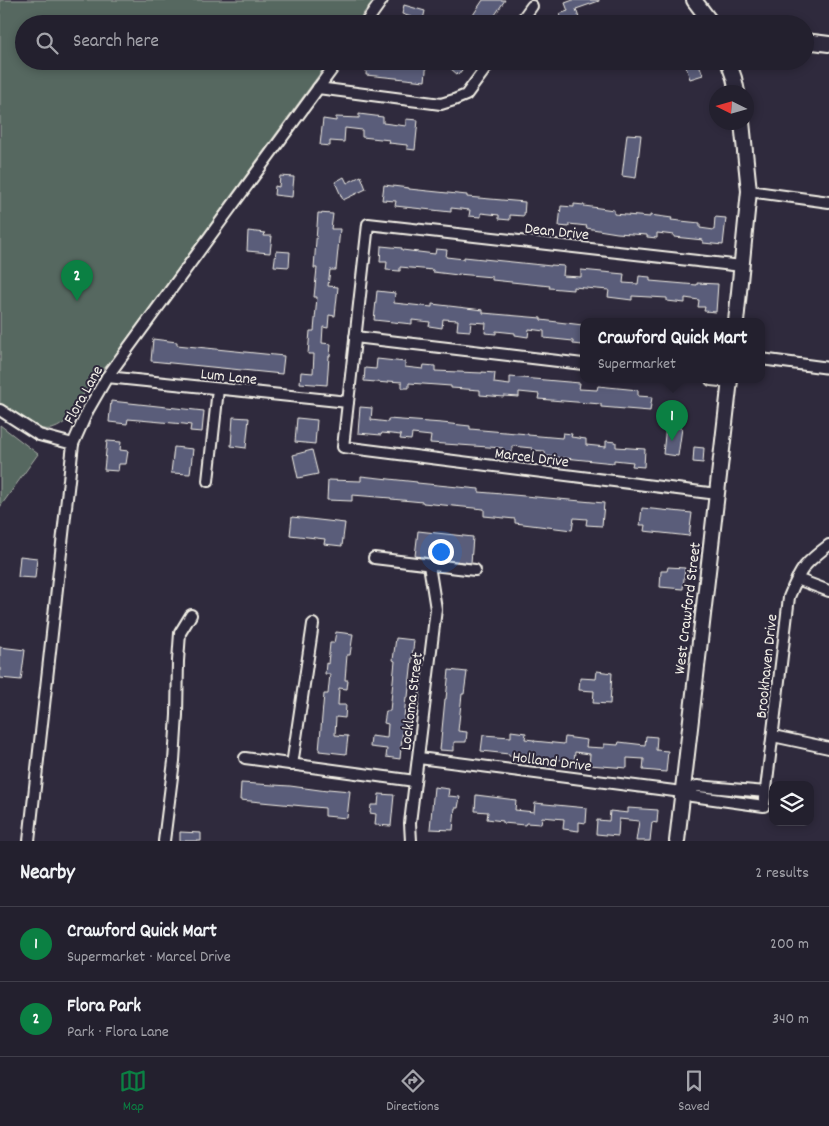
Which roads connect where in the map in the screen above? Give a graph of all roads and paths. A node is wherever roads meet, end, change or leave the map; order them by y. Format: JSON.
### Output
{"nodes":[{"id":1,"x":382,"y":0,"type":"edge"},
{"id":2,"x":694,"y":0,"type":"edge"},
{"id":3,"x":532,"y":6,"type":"dead end"},
{"id":4,"x":371,"y":15,"type":"edge"},
{"id":5,"x":526,"y":15,"type":"edge"},
{"id":6,"x":705,"y":15,"type":"edge"},
{"id":7,"x":814,"y":42,"type":"edge"},
{"id":8,"x":829,"y":44,"type":"edge"},
{"id":9,"x":331,"y":70,"type":"edge"},
{"id":10,"x":484,"y":70,"type":"edge"},
{"id":11,"x":731,"y":70,"type":"edge"},
{"id":12,"x":736,"y":85,"type":"edge"},
{"id":13,"x":318,"y":88,"type":"junction"},
{"id":14,"x":743,"y":130,"type":"edge"},
{"id":15,"x":749,"y":191,"type":"junction"},
{"id":16,"x":829,"y":202,"type":"edge"},
{"id":17,"x":742,"y":266,"type":"junction"},
{"id":18,"x":736,"y":318,"type":"edge"},
{"id":19,"x":355,"y":337,"type":"junction"},
{"id":20,"x":765,"y":360,"type":"edge"},
{"id":21,"x":580,"y":364,"type":"edge"},
{"id":22,"x":829,"y":368,"type":"edge"},
{"id":23,"x":107,"y":377,"type":"junction"},
{"id":24,"x":730,"y":383,"type":"edge"},
{"id":25,"x":218,"y":389,"type":"junction"},
{"id":26,"x":348,"y":402,"type":"junction"},
{"id":27,"x":0,"y":410,"type":"edge"},
{"id":28,"x":73,"y":444,"type":"junction"},
{"id":29,"x":208,"y":481,"type":"dead end"},
{"id":30,"x":717,"y":494,"type":"junction"},
{"id":31,"x":829,"y":545,"type":"edge"},
{"id":32,"x":374,"y":558,"type":"dead end"},
{"id":33,"x":429,"y":565,"type":"junction"},
{"id":34,"x":475,"y":570,"type":"dead end"},
{"id":35,"x":797,"y":579,"type":"junction"},
{"id":36,"x":829,"y":591,"type":"edge"},
{"id":37,"x":191,"y":615,"type":"dead end"},
{"id":38,"x":313,"y":624,"type":"dead end"},
{"id":39,"x":773,"y":736,"type":"junction"},
{"id":40,"x":829,"y":748,"type":"edge"},
{"id":41,"x":245,"y":758,"type":"dead end"},
{"id":42,"x":419,"y":758,"type":"junction"},
{"id":43,"x":292,"y":765,"type":"junction"},
{"id":44,"x":415,"y":780,"type":"junction"},
{"id":45,"x":682,"y":792,"type":"junction"},
{"id":46,"x":766,"y":792,"type":"junction"},
{"id":47,"x":764,"y":806,"type":"joint"},
{"id":48,"x":29,"y":841,"type":"edge"},
{"id":49,"x":164,"y":841,"type":"edge"},
{"id":50,"x":411,"y":841,"type":"edge"},
{"id":51,"x":676,"y":841,"type":"edge"}],
"edges":[{"from":1,"to":4,"type":"street"},
{"from":2,"to":6,"type":"street"},
{"from":3,"to":5,"type":"street"},
{"from":7,"to":8,"type":"street"},
{"from":9,"to":13,"type":"street","name":"Flora Lane"},
{"from":10,"to":13,"type":"street"},
{"from":11,"to":12,"type":"street"},
{"from":13,"to":23,"type":"street","name":"Flora Lane"},
{"from":14,"to":15,"type":"street"},
{"from":15,"to":16,"type":"street"},
{"from":15,"to":17,"type":"street"},
{"from":17,"to":18,"type":"street"},
{"from":17,"to":19,"type":"street","name":"Dean Drive"},
{"from":19,"to":21,"type":"street"},
{"from":19,"to":26,"type":"street"},
{"from":20,"to":22,"type":"street"},
{"from":23,"to":25,"type":"street","name":"Lum Lane"},
{"from":23,"to":28,"type":"street","name":"Flora Lane"},
{"from":24,"to":30,"type":"street","name":"West Crawford Street"},
{"from":25,"to":26,"type":"street","name":"Lum Lane"},
{"from":25,"to":29,"type":"street"},
{"from":26,"to":30,"type":"street","name":"Marcel Drive"},
{"from":27,"to":28,"type":"street"},
{"from":28,"to":48,"type":"street","name":"Flora Lane"},
{"from":30,"to":45,"type":"street","name":"West Crawford Street"},
{"from":31,"to":35,"type":"street","name":"Brookhaven Drive"},
{"from":32,"to":33,"type":"street"},
{"from":33,"to":34,"type":"street"},
{"from":33,"to":42,"type":"street","name":"Lockloma Street"},
{"from":35,"to":36,"type":"street"},
{"from":35,"to":39,"type":"street","name":"Brookhaven Drive"},
{"from":37,"to":49,"type":"street"},
{"from":38,"to":43,"type":"street"},
{"from":39,"to":40,"type":"street"},
{"from":39,"to":46,"type":"street","name":"Brookhaven Drive"},
{"from":41,"to":43,"type":"street"},
{"from":42,"to":44,"type":"street","name":"Lockloma Street"},
{"from":42,"to":45,"type":"street","name":"Holland Drive"},
{"from":43,"to":44,"type":"street"},
{"from":44,"to":50,"type":"street","name":"Lockloma Street"},
{"from":45,"to":46,"type":"street","name":"Holland Drive"},
{"from":45,"to":47,"type":"street","name":"Holland Drive"},
{"from":45,"to":51,"type":"street","name":"West Crawford Street"},
{"from":46,"to":47,"type":"street","name":"Brookhaven Drive"}]}
